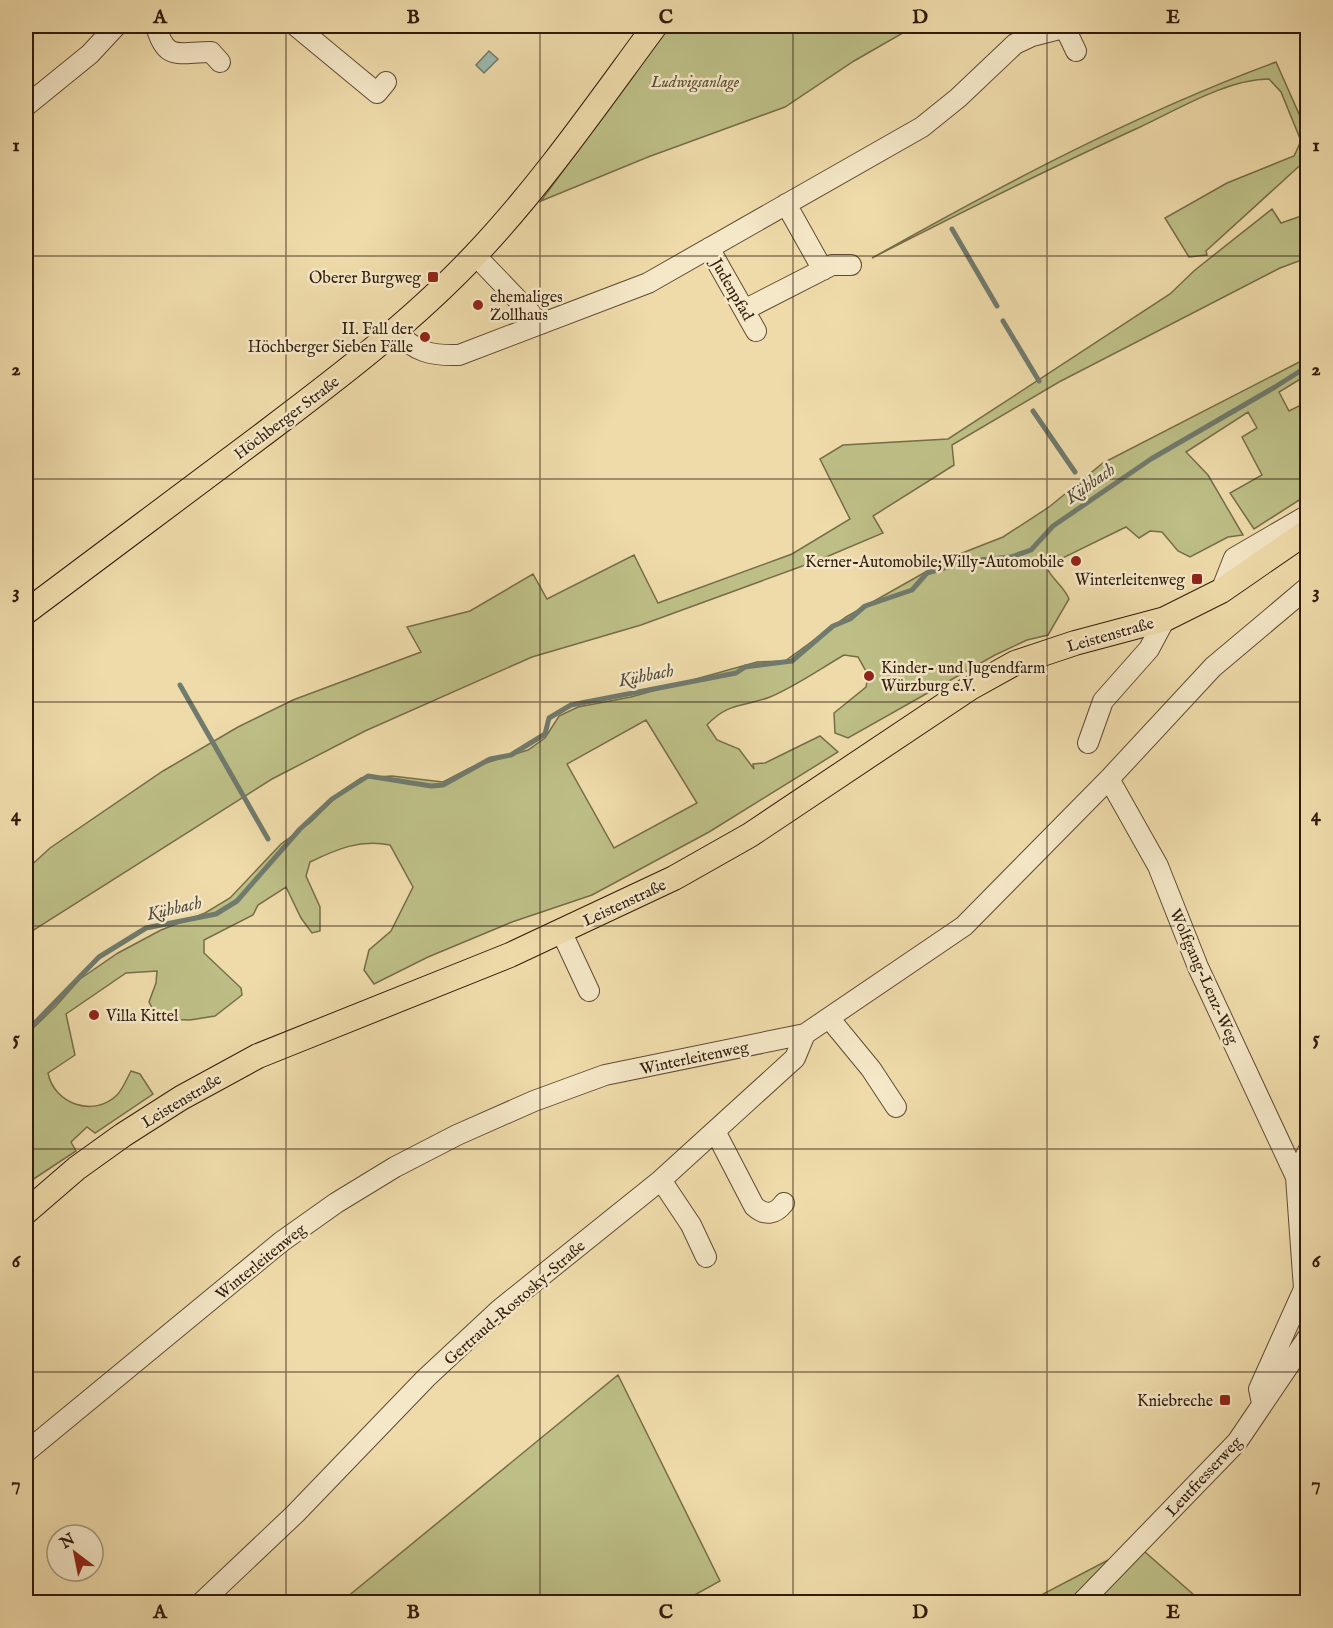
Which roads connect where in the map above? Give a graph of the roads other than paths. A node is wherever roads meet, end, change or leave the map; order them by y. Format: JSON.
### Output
{"nodes":[{"id":1,"x":116,"y":26,"type":"edge"},
{"id":2,"x":156,"y":26,"type":"edge"},
{"id":3,"x":296,"y":26,"type":"edge"},
{"id":4,"x":655,"y":26,"type":"edge"},
{"id":5,"x":1068,"y":27,"type":"edge"},
{"id":6,"x":1076,"y":51,"type":"dead end"},
{"id":7,"x":220,"y":62,"type":"dead end"},
{"id":8,"x":386,"y":82,"type":"dead end"},
{"id":9,"x":26,"y":106,"type":"edge"},
{"id":10,"x":786,"y":204,"type":"junction"},
{"id":11,"x":709,"y":248,"type":"junction"},
{"id":12,"x":475,"y":255,"type":"junction"},
{"id":13,"x":851,"y":265,"type":"dead end"},
{"id":14,"x":823,"y":270,"type":"junction"},
{"id":15,"x":746,"y":309,"type":"junction"},
{"id":16,"x":541,"y":324,"type":"junction"},
{"id":17,"x":396,"y":331,"type":"junction"},
{"id":18,"x":756,"y":331,"type":"dead end"},
{"id":19,"x":1308,"y":515,"type":"edge"},
{"id":20,"x":1308,"y":531,"type":"edge"},
{"id":21,"x":1308,"y":587,"type":"edge"},
{"id":22,"x":1221,"y":591,"type":"junction"},
{"id":23,"x":26,"y":612,"type":"edge"},
{"id":24,"x":1165,"y":619,"type":"junction"},
{"id":25,"x":1088,"y":743,"type":"dead end"},
{"id":26,"x":1109,"y":779,"type":"junction"},
{"id":27,"x":561,"y":931,"type":"junction"},
{"id":28,"x":588,"y":991,"type":"dead end"},
{"id":29,"x":829,"y":1018,"type":"junction"},
{"id":30,"x":804,"y":1034,"type":"junction"},
{"id":31,"x":896,"y":1107,"type":"dead end"},
{"id":32,"x":715,"y":1131,"type":"junction"},
{"id":33,"x":1308,"y":1151,"type":"edge"},
{"id":34,"x":1296,"y":1177,"type":"junction"},
{"id":35,"x":661,"y":1180,"type":"junction"},
{"id":36,"x":784,"y":1203,"type":"dead end"},
{"id":37,"x":26,"y":1212,"type":"edge"},
{"id":38,"x":706,"y":1257,"type":"dead end"},
{"id":39,"x":1308,"y":1337,"type":"edge"},
{"id":40,"x":1262,"y":1403,"type":"junction"},
{"id":41,"x":26,"y":1452,"type":"edge"},
{"id":42,"x":202,"y":1602,"type":"edge"},
{"id":43,"x":1082,"y":1602,"type":"edge"}],
"edges":[{"from":1,"to":9,"type":"street"},
{"from":2,"to":7,"type":"street"},
{"from":3,"to":8,"type":"street"},
{"from":4,"to":12,"type":"main road","name":"Höchberger Straße"},
{"from":5,"to":6,"type":"street"},
{"from":5,"to":10,"type":"street"},
{"from":10,"to":11,"type":"street"},
{"from":10,"to":14,"type":"street"},
{"from":11,"to":15,"type":"street","name":"Judenpfad"},
{"from":11,"to":16,"type":"street"},
{"from":12,"to":16,"type":"street"},
{"from":12,"to":17,"type":"main road","name":"Höchberger Straße"},
{"from":13,"to":14,"type":"street"},
{"from":14,"to":15,"type":"street"},
{"from":15,"to":18,"type":"street","name":"Judenpfad"},
{"from":16,"to":17,"type":"street"},
{"from":17,"to":23,"type":"main road","name":"Höchberger Straße"},
{"from":19,"to":22,"type":"street"},
{"from":20,"to":22,"type":"main road","name":"Leistenstraße"},
{"from":21,"to":26,"type":"street","name":"Winterleitenweg"},
{"from":22,"to":24,"type":"main road","name":"Leistenstraße"},
{"from":24,"to":25,"type":"street"},
{"from":24,"to":27,"type":"main road","name":"Leistenstraße"},
{"from":26,"to":29,"type":"street","name":"Winterleitenweg"},
{"from":26,"to":34,"type":"street","name":"Wolfgang-Lenz-Weg"},
{"from":27,"to":28,"type":"street"},
{"from":27,"to":37,"type":"main road","name":"Leistenstraße"},
{"from":29,"to":30,"type":"street","name":"Winterleitenweg"},
{"from":29,"to":31,"type":"street"},
{"from":30,"to":32,"type":"street","name":"Gertraud-Rostosky-Straße"},
{"from":30,"to":41,"type":"street","name":"Winterleitenweg"},
{"from":32,"to":35,"type":"street","name":"Gertraud-Rostosky-Straße"},
{"from":32,"to":36,"type":"street"},
{"from":33,"to":34,"type":"street"},
{"from":34,"to":40,"type":"street"},
{"from":35,"to":38,"type":"street"},
{"from":35,"to":42,"type":"street","name":"Gertraud-Rostosky-Straße"},
{"from":39,"to":40,"type":"street","name":"Leutfresserweg"},
{"from":40,"to":43,"type":"street","name":"Leutfresserweg"}]}
